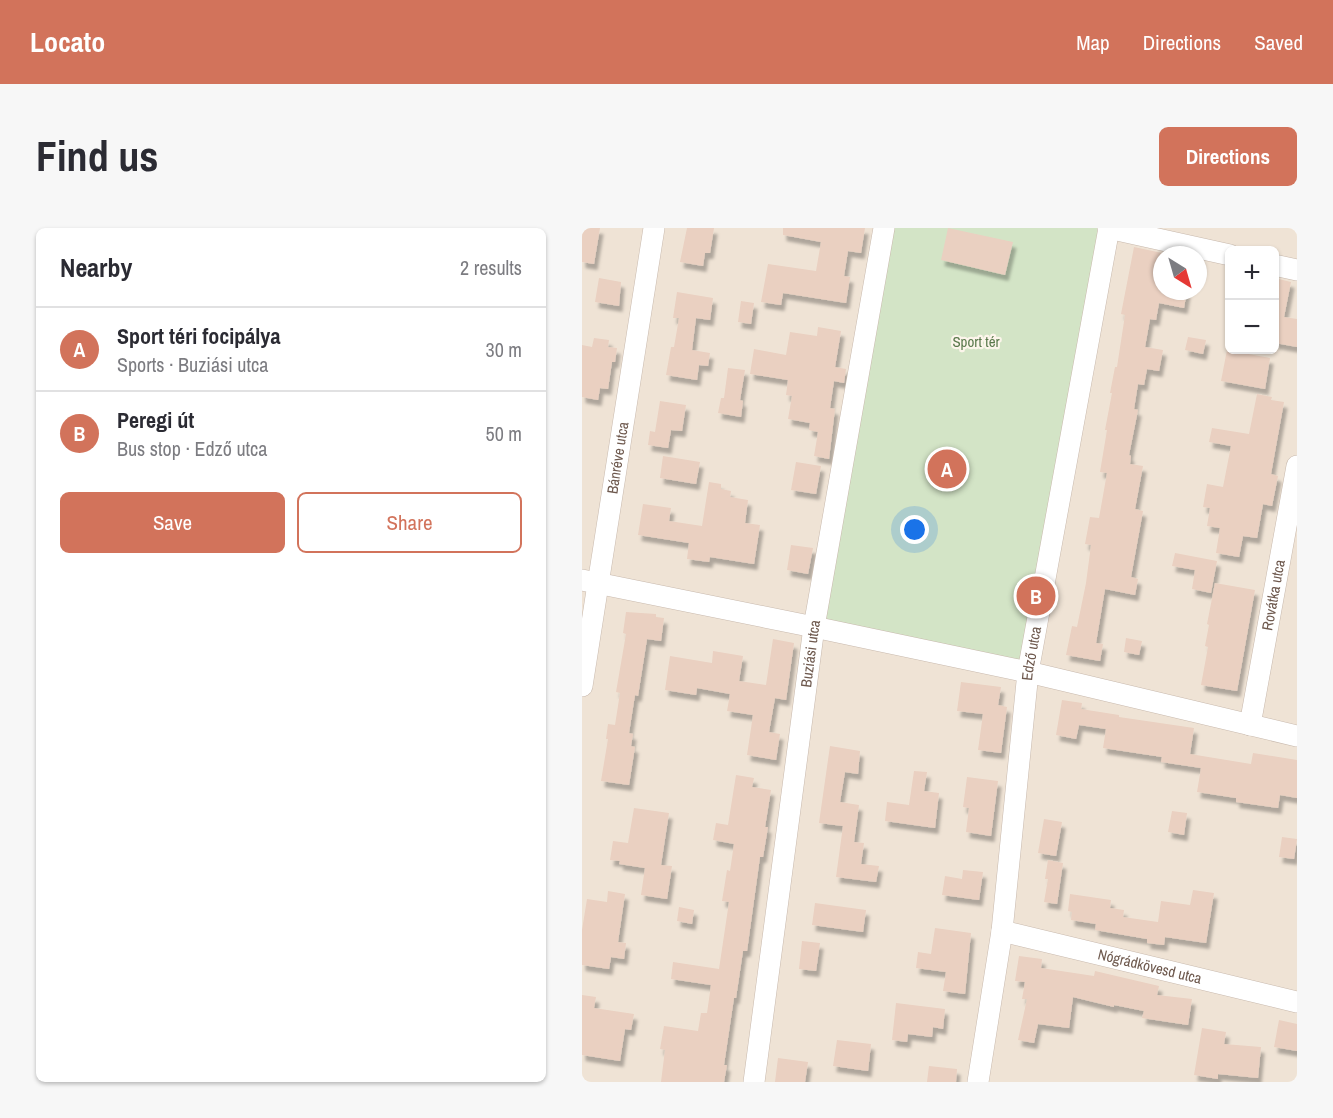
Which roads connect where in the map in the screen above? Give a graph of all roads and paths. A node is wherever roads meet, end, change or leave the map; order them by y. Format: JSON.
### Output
{"nodes":[{"id":1,"x":654,"y":228,"type":"edge"},
{"id":2,"x":884,"y":228,"type":"edge"},
{"id":3,"x":1109,"y":228,"type":"edge"},
{"id":4,"x":1225,"y":254,"type":"edge"},
{"id":5,"x":1279,"y":266,"type":"edge"},
{"id":6,"x":1297,"y":270,"type":"edge"},
{"id":7,"x":1297,"y":466,"type":"edge"},
{"id":8,"x":590,"y":582,"type":"edge"},
{"id":9,"x":814,"y":627,"type":"junction"},
{"id":10,"x":1028,"y":672,"type":"junction"},
{"id":11,"x":582,"y":686,"type":"edge"},
{"id":12,"x":1250,"y":725,"type":"junction"},
{"id":13,"x":1297,"y":736,"type":"edge"},
{"id":14,"x":1002,"y":931,"type":"junction"},
{"id":15,"x":1297,"y":1002,"type":"edge"},
{"id":16,"x":754,"y":1082,"type":"edge"},
{"id":17,"x":978,"y":1082,"type":"edge"}],
"edges":[{"from":1,"to":8,"type":"street","name":"Bánréve utca"},
{"from":2,"to":9,"type":"street","name":"Buziási utca"},
{"from":3,"to":4,"type":"street"},
{"from":3,"to":10,"type":"street","name":"Edző utca"},
{"from":5,"to":6,"type":"street"},
{"from":7,"to":12,"type":"street","name":"Rovátka utca"},
{"from":8,"to":9,"type":"street"},
{"from":8,"to":11,"type":"street","name":"Bánréve utca"},
{"from":9,"to":10,"type":"street"},
{"from":9,"to":16,"type":"street","name":"Buziási utca"},
{"from":10,"to":12,"type":"street"},
{"from":10,"to":14,"type":"street","name":"Edző utca"},
{"from":12,"to":13,"type":"street"},
{"from":14,"to":15,"type":"street","name":"Nógrádkövesd utca"},
{"from":14,"to":17,"type":"street","name":"Edző utca"}]}
